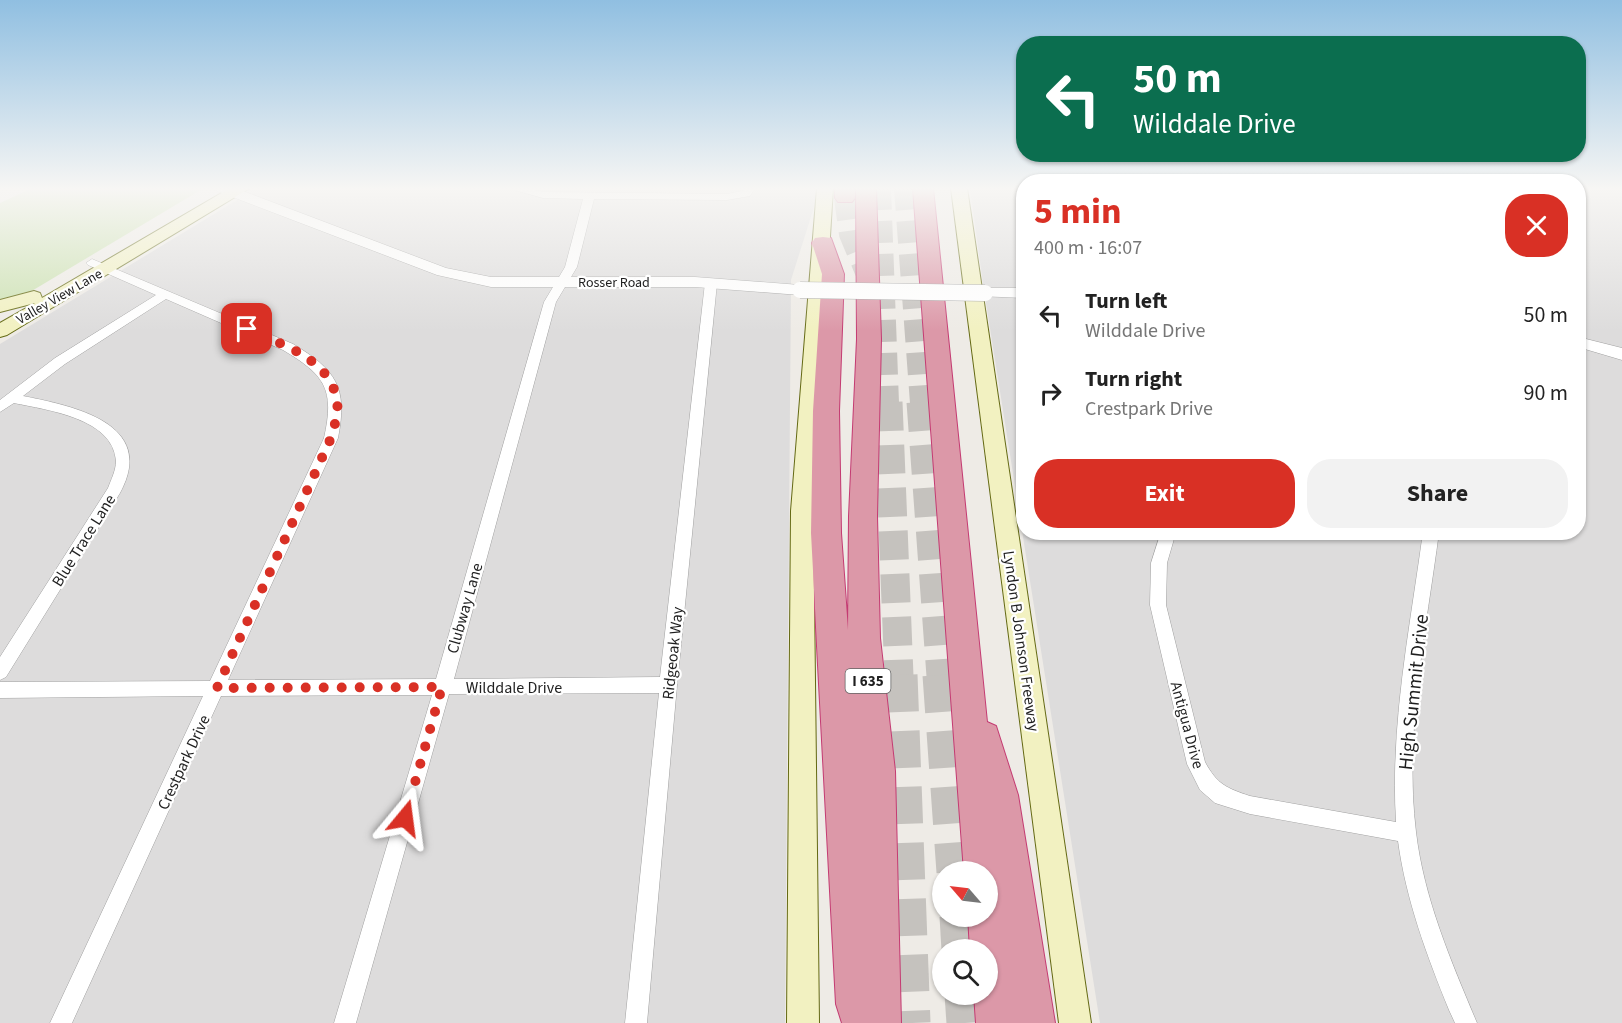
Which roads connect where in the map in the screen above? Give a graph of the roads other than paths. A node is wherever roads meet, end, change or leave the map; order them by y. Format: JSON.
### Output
{"nodes":[{"id":1,"x":150,"y":236,"type":"edge"},
{"id":2,"x":351,"y":236,"type":"edge"},
{"id":3,"x":579,"y":236,"type":"edge"},
{"id":4,"x":823,"y":236,"type":"edge"},
{"id":5,"x":867,"y":236,"type":"edge"},
{"id":6,"x":926,"y":236,"type":"edge"},
{"id":7,"x":936,"y":236,"type":"edge"},
{"id":8,"x":966,"y":236,"type":"edge"},
{"id":9,"x":823,"y":243,"type":"junction"},
{"id":10,"x":927,"y":252,"type":"junction"},
{"id":11,"x":99,"y":266,"type":"junction"},
{"id":12,"x":562,"y":283,"type":"junction"},
{"id":13,"x":711,"y":283,"type":"junction"},
{"id":14,"x":1016,"y":293,"type":"edge"},
{"id":15,"x":166,"y":294,"type":"junction"},
{"id":16,"x":34,"y":297,"type":"junction"},
{"id":17,"x":0,"y":306,"type":"edge"},
{"id":18,"x":0,"y":317,"type":"edge"},
{"id":19,"x":0,"y":331,"type":"edge"},
{"id":20,"x":1586,"y":344,"type":"edge"},
{"id":21,"x":1622,"y":354,"type":"edge"},
{"id":22,"x":6,"y":402,"type":"edge"},
{"id":23,"x":1166,"y":540,"type":"edge"},
{"id":24,"x":1430,"y":540,"type":"edge"},
{"id":25,"x":964,"y":665,"type":"junction"},
{"id":26,"x":0,"y":672,"type":"edge"},
{"id":27,"x":668,"y":685,"type":"junction"},
{"id":28,"x":442,"y":687,"type":"junction"},
{"id":29,"x":217,"y":688,"type":"junction"},
{"id":30,"x":0,"y":690,"type":"edge"},
{"id":31,"x":1406,"y":833,"type":"junction"},
{"id":32,"x":982,"y":861,"type":"edge"},
{"id":33,"x":988,"y":927,"type":"edge"},
{"id":34,"x":61,"y":1023,"type":"edge"},
{"id":35,"x":345,"y":1023,"type":"edge"},
{"id":36,"x":636,"y":1023,"type":"edge"},
{"id":37,"x":803,"y":1023,"type":"edge"},
{"id":38,"x":863,"y":1023,"type":"edge"},
{"id":39,"x":880,"y":1023,"type":"edge"},
{"id":40,"x":997,"y":1023,"type":"edge"},
{"id":41,"x":1034,"y":1023,"type":"edge"},
{"id":42,"x":1075,"y":1023,"type":"edge"},
{"id":43,"x":1466,"y":1023,"type":"edge"}],
"edges":[{"from":1,"to":11,"type":"main road","name":"Valley View Lane"},
{"from":2,"to":12,"type":"street","name":"Rosser Road"},
{"from":3,"to":12,"type":"street","name":"Clubway Lane"},
{"from":4,"to":9,"type":"main road"},
{"from":5,"to":39,"type":"highway","number":"I 635"},
{"from":6,"to":10,"type":"highway"},
{"from":7,"to":10,"type":"highway"},
{"from":8,"to":42,"type":"main road","name":"Lyndon B Johnson Freeway"},
{"from":9,"to":37,"type":"main road"},
{"from":9,"to":38,"type":"highway"},
{"from":10,"to":25,"type":"highway"},
{"from":11,"to":15,"type":"street","name":"Crestpark Drive"},
{"from":11,"to":16,"type":"main road","name":"Valley View Lane"},
{"from":11,"to":19,"type":"main road","name":"Valley View Lane"},
{"from":12,"to":13,"type":"street","name":"Rosser Road"},
{"from":12,"to":28,"type":"street","name":"Clubway Lane"},
{"from":13,"to":14,"type":"street","name":"Rosser Road","bridge":true},
{"from":13,"to":27,"type":"street","name":"Ridgeoak Way"},
{"from":15,"to":22,"type":"street"},
{"from":15,"to":29,"type":"street","name":"Crestpark Drive"},
{"from":16,"to":17,"type":"main road"},
{"from":16,"to":18,"type":"main road","name":"Valley View Lane"},
{"from":20,"to":21,"type":"street"},
{"from":22,"to":26,"type":"street","name":"Blue Trace Lane"},
{"from":23,"to":31,"type":"street","name":"Antigua Drive"},
{"from":24,"to":31,"type":"street","name":"High Summit Drive"},
{"from":25,"to":32,"type":"highway"},
{"from":25,"to":41,"type":"highway"},
{"from":27,"to":28,"type":"street","name":"Wilddale Drive"},
{"from":27,"to":36,"type":"street","name":"Ridgeoak Way"},
{"from":28,"to":29,"type":"street","name":"Wilddale Drive"},
{"from":28,"to":35,"type":"street","name":"Clubway Lane"},
{"from":29,"to":30,"type":"street","name":"Wilddale Drive"},
{"from":29,"to":34,"type":"street","name":"Crestpark Drive"},
{"from":31,"to":43,"type":"street","name":"High Summit Drive"},
{"from":33,"to":40,"type":"highway"}]}
